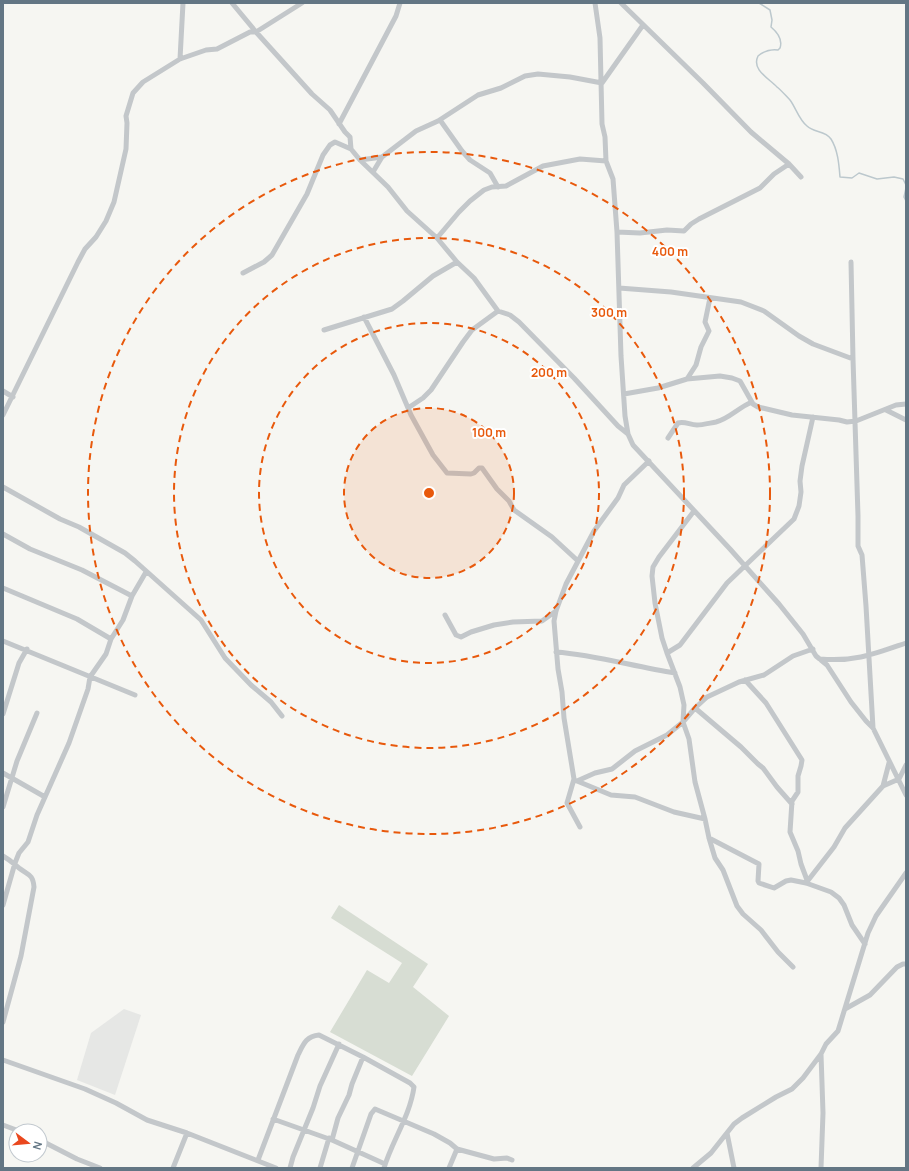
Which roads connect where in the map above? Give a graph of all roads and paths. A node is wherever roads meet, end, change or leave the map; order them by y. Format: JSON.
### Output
{"nodes":[{"id":1,"x":183,"y":3,"type":"edge"},
{"id":2,"x":232,"y":3,"type":"edge"},
{"id":3,"x":302,"y":3,"type":"edge"},
{"id":4,"x":400,"y":3,"type":"edge"},
{"id":5,"x":595,"y":3,"type":"edge"},
{"id":6,"x":621,"y":3,"type":"edge"},
{"id":7,"x":643,"y":25,"type":"junction"},
{"id":8,"x":256,"y":32,"type":"junction"},
{"id":9,"x":180,"y":59,"type":"junction"},
{"id":10,"x":602,"y":83,"type":"junction"},
{"id":11,"x":440,"y":120,"type":"junction"},
{"id":12,"x":339,"y":124,"type":"junction"},
{"id":13,"x":351,"y":149,"type":"junction"},
{"id":14,"x":382,"y":157,"type":"junction"},
{"id":15,"x":360,"y":160,"type":"junction"},
{"id":16,"x":606,"y":161,"type":"junction"},
{"id":17,"x":789,"y":164,"type":"junction"},
{"id":18,"x":373,"y":172,"type":"junction"},
{"id":19,"x":801,"y":177,"type":"dead end"},
{"id":20,"x":498,"y":187,"type":"junction"},
{"id":21,"x":617,"y":232,"type":"junction"},
{"id":22,"x":437,"y":238,"type":"junction"},
{"id":23,"x":457,"y":262,"type":"junction"},
{"id":24,"x":851,"y":262,"type":"dead end"},
{"id":25,"x":243,"y":273,"type":"dead end"},
{"id":26,"x":619,"y":288,"type":"junction"},
{"id":27,"x":710,"y":298,"type":"junction"},
{"id":28,"x":498,"y":311,"type":"junction"},
{"id":29,"x":364,"y":317,"type":"junction"},
{"id":30,"x":324,"y":330,"type":"dead end"},
{"id":31,"x":852,"y":359,"type":"junction"},
{"id":32,"x":687,"y":379,"type":"junction"},
{"id":33,"x":3,"y":391,"type":"edge"},
{"id":34,"x":624,"y":394,"type":"junction"},
{"id":35,"x":13,"y":397,"type":"junction"},
{"id":36,"x":752,"y":402,"type":"junction"},
{"id":37,"x":906,"y":404,"type":"edge"},
{"id":38,"x":408,"y":408,"type":"junction"},
{"id":39,"x":886,"y":410,"type":"junction"},
{"id":40,"x":3,"y":415,"type":"edge"},
{"id":41,"x":813,"y":417,"type":"junction"},
{"id":42,"x":906,"y":420,"type":"edge"},
{"id":43,"x":856,"y":422,"type":"junction"},
{"id":44,"x":628,"y":434,"type":"junction"},
{"id":45,"x":668,"y":438,"type":"dead end"},
{"id":46,"x":649,"y":461,"type":"junction"},
{"id":47,"x":3,"y":487,"type":"edge"},
{"id":48,"x":694,"y":511,"type":"junction"},
{"id":49,"x":3,"y":534,"type":"edge"},
{"id":50,"x":578,"y":561,"type":"junction"},
{"id":51,"x":745,"y":566,"type":"junction"},
{"id":52,"x":146,"y":572,"type":"junction"},
{"id":53,"x":3,"y":588,"type":"edge"},
{"id":54,"x":132,"y":596,"type":"junction"},
{"id":55,"x":556,"y":611,"type":"junction"},
{"id":56,"x":445,"y":615,"type":"dead end"},
{"id":57,"x":3,"y":640,"type":"edge"},
{"id":58,"x":111,"y":640,"type":"junction"},
{"id":59,"x":906,"y":643,"type":"edge"},
{"id":60,"x":812,"y":649,"type":"junction"},
{"id":61,"x":27,"y":650,"type":"junction"},
{"id":62,"x":556,"y":652,"type":"junction"},
{"id":63,"x":667,"y":653,"type":"junction"},
{"id":64,"x":868,"y":656,"type":"junction"},
{"id":65,"x":820,"y":659,"type":"junction"},
{"id":66,"x":675,"y":673,"type":"junction"},
{"id":67,"x":90,"y":677,"type":"junction"},
{"id":68,"x":745,"y":680,"type":"junction"},
{"id":69,"x":135,"y":695,"type":"dead end"},
{"id":70,"x":695,"y":708,"type":"junction"},
{"id":71,"x":37,"y":713,"type":"dead end"},
{"id":72,"x":3,"y":714,"type":"edge"},
{"id":73,"x":282,"y":716,"type":"dead end"},
{"id":74,"x":684,"y":722,"type":"junction"},
{"id":75,"x":873,"y":728,"type":"junction"},
{"id":76,"x":889,"y":763,"type":"junction"},
{"id":77,"x":906,"y":765,"type":"edge"},
{"id":78,"x":3,"y":773,"type":"edge"},
{"id":79,"x":12,"y":778,"type":"junction"},
{"id":80,"x":898,"y":779,"type":"junction"},
{"id":81,"x":575,"y":780,"type":"junction"},
{"id":82,"x":883,"y":786,"type":"junction"},
{"id":83,"x":906,"y":795,"type":"edge"},
{"id":84,"x":45,"y":797,"type":"junction"},
{"id":85,"x":792,"y":804,"type":"junction"},
{"id":86,"x":3,"y":807,"type":"edge"},
{"id":87,"x":705,"y":819,"type":"junction"},
{"id":88,"x":580,"y":827,"type":"dead end"},
{"id":89,"x":708,"y":838,"type":"junction"},
{"id":90,"x":3,"y":856,"type":"edge"},
{"id":91,"x":15,"y":863,"type":"junction"},
{"id":92,"x":906,"y":873,"type":"edge"},
{"id":93,"x":807,"y":882,"type":"junction"},
{"id":94,"x":3,"y":905,"type":"edge"},
{"id":95,"x":865,"y":944,"type":"junction"},
{"id":96,"x":906,"y":964,"type":"edge"},
{"id":97,"x":793,"y":967,"type":"dead end"},
{"id":98,"x":5,"y":1006,"type":"edge"},
{"id":99,"x":845,"y":1009,"type":"junction"},
{"id":100,"x":3,"y":1022,"type":"edge"},
{"id":101,"x":339,"y":1044,"type":"junction"},
{"id":102,"x":821,"y":1054,"type":"junction"},
{"id":103,"x":363,"y":1057,"type":"junction"},
{"id":104,"x":3,"y":1060,"type":"edge"},
{"id":105,"x":273,"y":1119,"type":"junction"},
{"id":106,"x":403,"y":1121,"type":"junction"},
{"id":107,"x":304,"y":1130,"type":"junction"},
{"id":108,"x":187,"y":1133,"type":"junction"},
{"id":109,"x":727,"y":1133,"type":"junction"},
{"id":110,"x":330,"y":1139,"type":"junction"},
{"id":111,"x":48,"y":1144,"type":"edge"},
{"id":112,"x":457,"y":1149,"type":"junction"},
{"id":113,"x":358,"y":1151,"type":"junction"},
{"id":114,"x":258,"y":1160,"type":"junction"},
{"id":115,"x":512,"y":1160,"type":"dead end"},
{"id":116,"x":384,"y":1166,"type":"edge"},
{"id":117,"x":100,"y":1168,"type":"edge"},
{"id":118,"x":173,"y":1168,"type":"edge"},
{"id":119,"x":276,"y":1168,"type":"edge"},
{"id":120,"x":290,"y":1168,"type":"edge"},
{"id":121,"x":320,"y":1168,"type":"edge"},
{"id":122,"x":352,"y":1168,"type":"edge"},
{"id":123,"x":449,"y":1168,"type":"edge"},
{"id":124,"x":693,"y":1168,"type":"edge"},
{"id":125,"x":734,"y":1168,"type":"edge"},
{"id":126,"x":820,"y":1168,"type":"edge"}],
"edges":[{"from":1,"to":9,"type":"street"},
{"from":2,"to":8,"type":"street"},
{"from":3,"to":8,"type":"street"},
{"from":4,"to":12,"type":"street"},
{"from":5,"to":10,"type":"street"},
{"from":6,"to":7,"type":"street"},
{"from":7,"to":10,"type":"street"},
{"from":7,"to":17,"type":"street"},
{"from":8,"to":9,"type":"street"},
{"from":8,"to":12,"type":"street"},
{"from":9,"to":35,"type":"street"},
{"from":10,"to":11,"type":"street"},
{"from":10,"to":16,"type":"street"},
{"from":11,"to":14,"type":"street"},
{"from":11,"to":20,"type":"street"},
{"from":12,"to":13,"type":"street"},
{"from":13,"to":15,"type":"street"},
{"from":13,"to":25,"type":"street"},
{"from":14,"to":15,"type":"street"},
{"from":14,"to":18,"type":"street"},
{"from":15,"to":18,"type":"street"},
{"from":16,"to":20,"type":"street"},
{"from":16,"to":21,"type":"street"},
{"from":17,"to":19,"type":"street"},
{"from":17,"to":21,"type":"street"},
{"from":18,"to":22,"type":"street"},
{"from":20,"to":22,"type":"street"},
{"from":21,"to":26,"type":"street"},
{"from":22,"to":23,"type":"street"},
{"from":23,"to":28,"type":"street"},
{"from":23,"to":29,"type":"street"},
{"from":24,"to":31,"type":"street"},
{"from":26,"to":27,"type":"street"},
{"from":26,"to":34,"type":"street"},
{"from":27,"to":31,"type":"street"},
{"from":27,"to":32,"type":"street"},
{"from":28,"to":38,"type":"street"},
{"from":28,"to":44,"type":"street"},
{"from":29,"to":30,"type":"street"},
{"from":29,"to":38,"type":"street"},
{"from":31,"to":43,"type":"street"},
{"from":32,"to":34,"type":"street"},
{"from":32,"to":36,"type":"street"},
{"from":33,"to":35,"type":"street"},
{"from":34,"to":44,"type":"street"},
{"from":35,"to":40,"type":"street"},
{"from":36,"to":41,"type":"street"},
{"from":36,"to":45,"type":"street"},
{"from":37,"to":39,"type":"street"},
{"from":38,"to":50,"type":"street"},
{"from":39,"to":42,"type":"street"},
{"from":39,"to":43,"type":"street"},
{"from":41,"to":43,"type":"street"},
{"from":41,"to":51,"type":"street"},
{"from":43,"to":64,"type":"street"},
{"from":44,"to":46,"type":"street"},
{"from":46,"to":48,"type":"street"},
{"from":46,"to":50,"type":"street"},
{"from":47,"to":52,"type":"street"},
{"from":48,"to":51,"type":"street"},
{"from":48,"to":63,"type":"street"},
{"from":49,"to":54,"type":"street"},
{"from":50,"to":55,"type":"street"},
{"from":51,"to":60,"type":"street"},
{"from":51,"to":63,"type":"street"},
{"from":52,"to":54,"type":"street"},
{"from":52,"to":73,"type":"street"},
{"from":53,"to":58,"type":"street"},
{"from":54,"to":58,"type":"street"},
{"from":55,"to":56,"type":"street"},
{"from":55,"to":62,"type":"street"},
{"from":57,"to":61,"type":"street"},
{"from":58,"to":67,"type":"street"},
{"from":59,"to":64,"type":"street"},
{"from":60,"to":65,"type":"street"},
{"from":60,"to":68,"type":"street"},
{"from":61,"to":67,"type":"street"},
{"from":61,"to":72,"type":"street"},
{"from":62,"to":66,"type":"street"},
{"from":62,"to":81,"type":"street"},
{"from":63,"to":66,"type":"street"},
{"from":64,"to":65,"type":"street"},
{"from":64,"to":75,"type":"street"},
{"from":65,"to":75,"type":"street"},
{"from":66,"to":74,"type":"street"},
{"from":67,"to":69,"type":"street"},
{"from":67,"to":84,"type":"street"},
{"from":68,"to":70,"type":"street"},
{"from":68,"to":85,"type":"street"},
{"from":70,"to":74,"type":"street"},
{"from":70,"to":85,"type":"street"},
{"from":71,"to":79,"type":"street"},
{"from":74,"to":81,"type":"street"},
{"from":74,"to":87,"type":"street"},
{"from":75,"to":76,"type":"street"},
{"from":76,"to":80,"type":"street"},
{"from":76,"to":82,"type":"street"},
{"from":77,"to":80,"type":"street"},
{"from":78,"to":79,"type":"street"},
{"from":79,"to":84,"type":"street"},
{"from":79,"to":86,"type":"street"},
{"from":80,"to":82,"type":"street"},
{"from":80,"to":83,"type":"street"},
{"from":81,"to":87,"type":"street"},
{"from":81,"to":88,"type":"street"},
{"from":82,"to":93,"type":"street"},
{"from":84,"to":91,"type":"street"},
{"from":85,"to":93,"type":"street"},
{"from":87,"to":89,"type":"street"},
{"from":89,"to":93,"type":"street"},
{"from":89,"to":97,"type":"street"},
{"from":90,"to":91,"type":"street"},
{"from":91,"to":94,"type":"street"},
{"from":91,"to":98,"type":"street"},
{"from":92,"to":95,"type":"street"},
{"from":93,"to":95,"type":"street"},
{"from":95,"to":99,"type":"street"},
{"from":96,"to":99,"type":"street"},
{"from":98,"to":100,"type":"street"},
{"from":99,"to":102,"type":"street"},
{"from":101,"to":103,"type":"street"},
{"from":101,"to":105,"type":"street"},
{"from":101,"to":107,"type":"street"},
{"from":102,"to":109,"type":"street"},
{"from":102,"to":126,"type":"street"},
{"from":103,"to":106,"type":"street"},
{"from":103,"to":110,"type":"street"},
{"from":104,"to":108,"type":"street"},
{"from":105,"to":107,"type":"street"},
{"from":105,"to":114,"type":"street"},
{"from":106,"to":112,"type":"street"},
{"from":106,"to":113,"type":"street"},
{"from":106,"to":116,"type":"street"},
{"from":107,"to":110,"type":"street"},
{"from":107,"to":120,"type":"street"},
{"from":108,"to":114,"type":"street"},
{"from":108,"to":118,"type":"street"},
{"from":109,"to":124,"type":"street"},
{"from":109,"to":125,"type":"street"},
{"from":110,"to":113,"type":"street"},
{"from":110,"to":121,"type":"street"},
{"from":111,"to":117,"type":"street"},
{"from":112,"to":115,"type":"street"},
{"from":112,"to":123,"type":"street"},
{"from":113,"to":116,"type":"street"},
{"from":113,"to":122,"type":"street"},
{"from":114,"to":119,"type":"street"}]}
